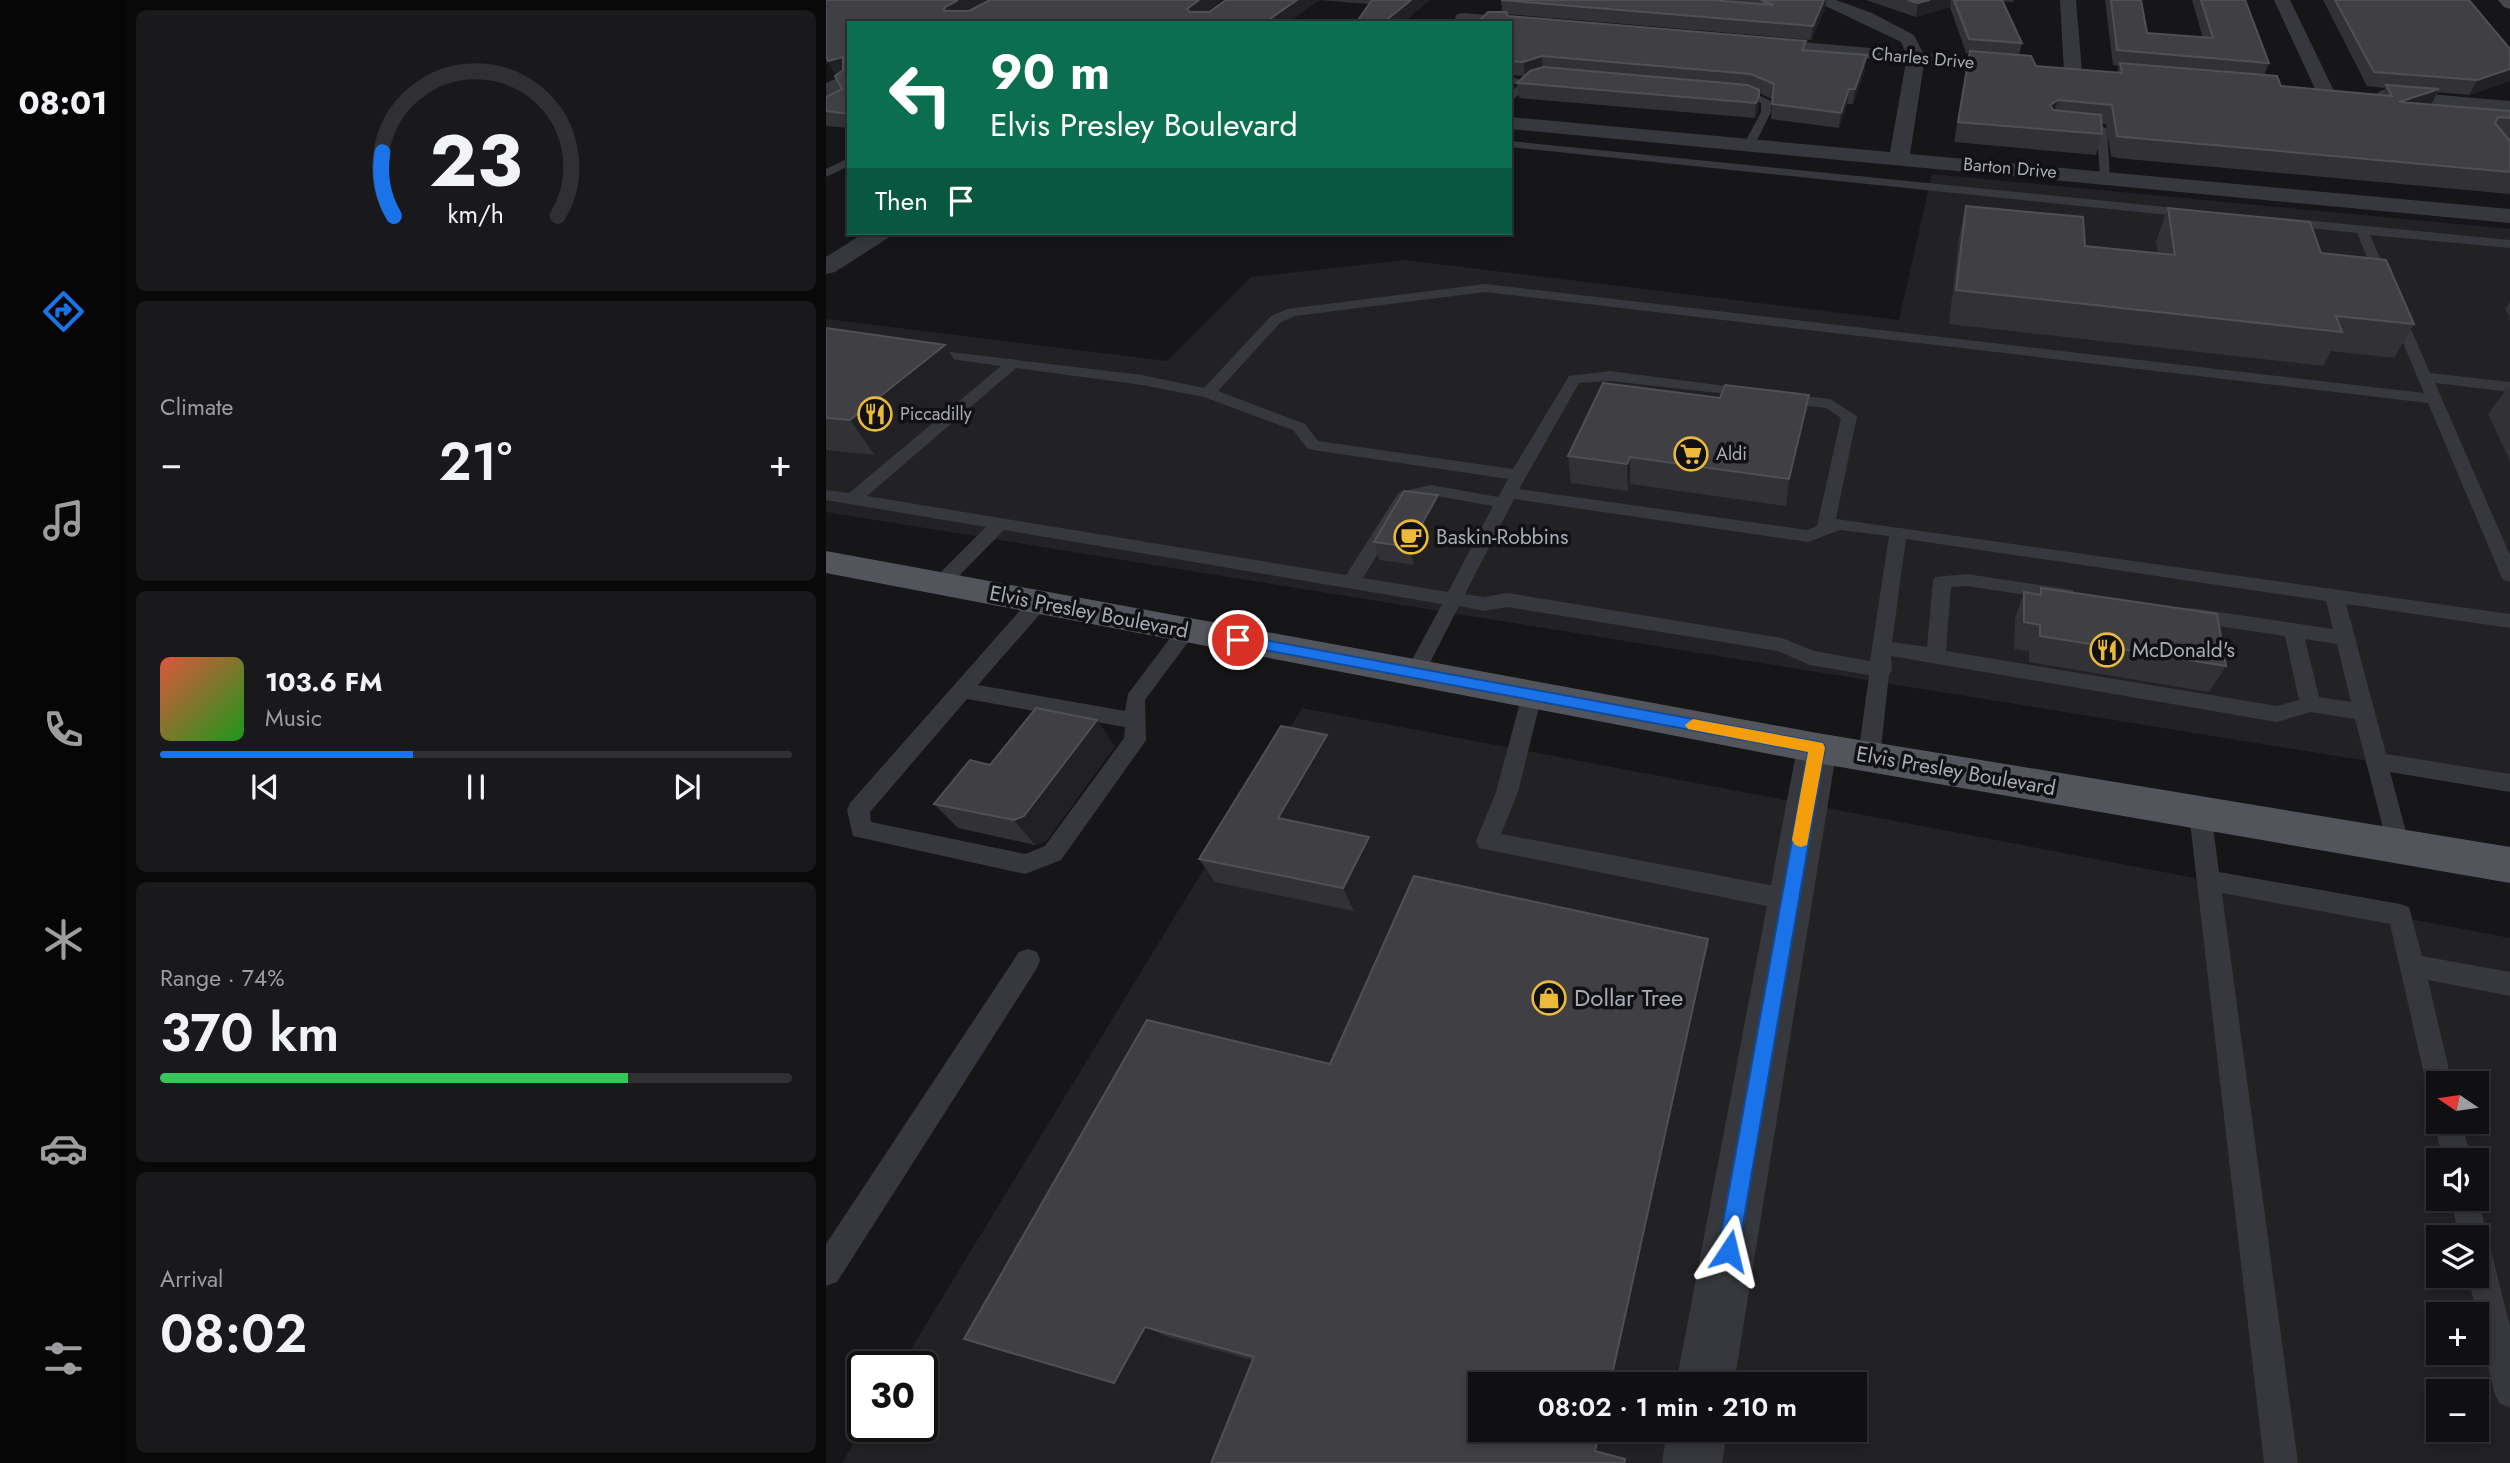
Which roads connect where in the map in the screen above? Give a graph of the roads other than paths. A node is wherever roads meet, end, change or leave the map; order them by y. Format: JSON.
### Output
{"nodes":[{"id":1,"x":1482,"y":0,"type":"edge"},
{"id":2,"x":1821,"y":0,"type":"edge"},
{"id":3,"x":2067,"y":0,"type":"edge"},
{"id":4,"x":2281,"y":0,"type":"edge"},
{"id":5,"x":2506,"y":0,"type":"edge"},
{"id":6,"x":2510,"y":4,"type":"edge"},
{"id":7,"x":1498,"y":21,"type":"edge"},
{"id":8,"x":1512,"y":22,"type":"edge"},
{"id":9,"x":1559,"y":26,"type":"edge"},
{"id":10,"x":1737,"y":41,"type":"edge"},
{"id":11,"x":1916,"y":57,"type":"junction"},
{"id":12,"x":2034,"y":68,"type":"edge"},
{"id":13,"x":845,"y":69,"type":"edge"},
{"id":14,"x":2073,"y":72,"type":"edge"},
{"id":15,"x":1512,"y":80,"type":"edge"},
{"id":16,"x":2298,"y":89,"type":"edge"},
{"id":17,"x":826,"y":90,"type":"edge"},
{"id":18,"x":1724,"y":92,"type":"edge"},
{"id":19,"x":2364,"y":94,"type":"edge"},
{"id":20,"x":1512,"y":98,"type":"edge"},
{"id":21,"x":2510,"y":107,"type":"edge"},
{"id":22,"x":1512,"y":123,"type":"edge"},
{"id":23,"x":2065,"y":126,"type":"edge"},
{"id":24,"x":1512,"y":144,"type":"edge"},
{"id":25,"x":1750,"y":144,"type":"junction"},
{"id":26,"x":1899,"y":158,"type":"junction"},
{"id":27,"x":847,"y":162,"type":"edge"},
{"id":28,"x":826,"y":174,"type":"edge"},
{"id":29,"x":2106,"y":177,"type":"junction"},
{"id":30,"x":1889,"y":183,"type":"junction"},
{"id":31,"x":2209,"y":215,"type":"edge"},
{"id":32,"x":2510,"y":216,"type":"edge"},
{"id":33,"x":2264,"y":220,"type":"edge"},
{"id":34,"x":2362,"y":230,"type":"junction"},
{"id":35,"x":877,"y":235,"type":"edge"},
{"id":36,"x":2510,"y":244,"type":"edge"},
{"id":37,"x":826,"y":268,"type":"edge"},
{"id":38,"x":906,"y":348,"type":"edge"},
{"id":39,"x":1013,"y":363,"type":"junction"},
{"id":40,"x":2425,"y":377,"type":"junction"},
{"id":41,"x":2510,"y":387,"type":"edge"},
{"id":42,"x":1208,"y":393,"type":"junction"},
{"id":43,"x":2434,"y":399,"type":"junction"},
{"id":44,"x":1518,"y":475,"type":"junction"},
{"id":45,"x":826,"y":495,"type":"edge"},
{"id":46,"x":1506,"y":498,"type":"junction"},
{"id":47,"x":852,"y":500,"type":"junction"},
{"id":48,"x":999,"y":525,"type":"junction"},
{"id":49,"x":1825,"y":530,"type":"junction"},
{"id":50,"x":1898,"y":532,"type":"junction"},
{"id":51,"x":826,"y":562,"type":"edge"},
{"id":52,"x":2510,"y":576,"type":"edge"},
{"id":53,"x":1351,"y":582,"type":"junction"},
{"id":54,"x":940,"y":584,"type":"junction"},
{"id":55,"x":2334,"y":595,"type":"junction"},
{"id":56,"x":1454,"y":599,"type":"junction"},
{"id":57,"x":2090,"y":599,"type":"edge"},
{"id":58,"x":1039,"y":603,"type":"junction"},
{"id":59,"x":2171,"y":612,"type":"edge"},
{"id":60,"x":2510,"y":621,"type":"edge"},
{"id":61,"x":1187,"y":631,"type":"junction"},
{"id":62,"x":2294,"y":631,"type":"junction"},
{"id":63,"x":2345,"y":638,"type":"junction"},
{"id":64,"x":1882,"y":647,"type":"junction"},
{"id":65,"x":1936,"y":657,"type":"junction"},
{"id":66,"x":1881,"y":670,"type":"junction"},
{"id":67,"x":1415,"y":673,"type":"junction"},
{"id":68,"x":962,"y":690,"type":"junction"},
{"id":69,"x":1532,"y":695,"type":"junction"},
{"id":70,"x":2310,"y":704,"type":"junction"},
{"id":71,"x":2364,"y":712,"type":"junction"},
{"id":72,"x":1134,"y":721,"type":"junction"},
{"id":73,"x":1817,"y":748,"type":"junction"},
{"id":74,"x":1869,"y":757,"type":"junction"},
{"id":75,"x":2377,"y":761,"type":"junction"},
{"id":76,"x":2510,"y":783,"type":"edge"},
{"id":77,"x":2200,"y":813,"type":"junction"},
{"id":78,"x":2399,"y":847,"type":"junction"},
{"id":79,"x":2510,"y":866,"type":"edge"},
{"id":80,"x":2208,"y":880,"type":"junction"},
{"id":81,"x":1791,"y":900,"type":"junction"},
{"id":82,"x":1028,"y":960,"type":"dead end"},
{"id":83,"x":2412,"y":966,"type":"junction"},
{"id":84,"x":2510,"y":984,"type":"edge"},
{"id":85,"x":2436,"y":1071,"type":"edge"},
{"id":86,"x":826,"y":1271,"type":"edge"},
{"id":87,"x":2486,"y":1288,"type":"edge"},
{"id":88,"x":1708,"y":1372,"type":"edge"},
{"id":89,"x":2510,"y":1392,"type":"edge"},
{"id":90,"x":1696,"y":1442,"type":"edge"},
{"id":91,"x":1692,"y":1463,"type":"edge"},
{"id":92,"x":2281,"y":1463,"type":"edge"}],
"edges":[{"from":1,"to":7,"type":"street"},
{"from":2,"to":11,"type":"street"},
{"from":3,"to":14,"type":"street"},
{"from":4,"to":16,"type":"street"},
{"from":5,"to":6,"type":"main road"},
{"from":8,"to":9,"type":"street"},
{"from":10,"to":11,"type":"street","name":"Charles Drive"},
{"from":11,"to":12,"type":"street","name":"Charles Drive"},
{"from":11,"to":26,"type":"street"},
{"from":13,"to":17,"type":"street"},
{"from":15,"to":20,"type":"lane"},
{"from":18,"to":25,"type":"lane"},
{"from":19,"to":21,"type":"street"},
{"from":22,"to":25,"type":"street","name":"Barton Drive"},
{"from":23,"to":29,"type":"lane"},
{"from":24,"to":30,"type":"lane"},
{"from":25,"to":26,"type":"street","name":"Barton Drive"},
{"from":26,"to":29,"type":"street","name":"Barton Drive"},
{"from":26,"to":30,"type":"lane"},
{"from":27,"to":28,"type":"lane"},
{"from":29,"to":32,"type":"street","name":"Barton Drive"},
{"from":30,"to":31,"type":"lane"},
{"from":33,"to":34,"type":"lane"},
{"from":34,"to":36,"type":"lane"},
{"from":34,"to":40,"type":"lane"},
{"from":35,"to":37,"type":"street"},
{"from":38,"to":39,"type":"lane"},
{"from":39,"to":42,"type":"lane"},
{"from":39,"to":47,"type":"lane"},
{"from":40,"to":41,"type":"lane"},
{"from":40,"to":43,"type":"lane"},
{"from":42,"to":43,"type":"lane"},
{"from":42,"to":44,"type":"lane"},
{"from":43,"to":52,"type":"lane"},
{"from":44,"to":46,"type":"lane"},
{"from":44,"to":49,"type":"lane"},
{"from":45,"to":47,"type":"lane"},
{"from":46,"to":49,"type":"lane"},
{"from":46,"to":53,"type":"lane"},
{"from":46,"to":56,"type":"lane"},
{"from":47,"to":48,"type":"lane"},
{"from":48,"to":53,"type":"lane"},
{"from":48,"to":54,"type":"lane"},
{"from":49,"to":50,"type":"lane"},
{"from":50,"to":55,"type":"lane"},
{"from":50,"to":64,"type":"lane"},
{"from":51,"to":54,"type":"main road","name":"Elvis Presley Boulevard"},
{"from":53,"to":56,"type":"lane"},
{"from":54,"to":58,"type":"main road","name":"Elvis Presley Boulevard"},
{"from":55,"to":60,"type":"lane"},
{"from":55,"to":63,"type":"lane"},
{"from":56,"to":66,"type":"lane"},
{"from":56,"to":67,"type":"lane"},
{"from":57,"to":65,"type":"lane"},
{"from":58,"to":61,"type":"main road","name":"Elvis Presley Boulevard"},
{"from":58,"to":68,"type":"lane"},
{"from":59,"to":62,"type":"lane"},
{"from":61,"to":67,"type":"main road","name":"Elvis Presley Boulevard"},
{"from":61,"to":72,"type":"lane"},
{"from":62,"to":63,"type":"lane"},
{"from":62,"to":70,"type":"lane"},
{"from":63,"to":71,"type":"lane"},
{"from":64,"to":65,"type":"lane"},
{"from":64,"to":66,"type":"lane"},
{"from":65,"to":70,"type":"lane"},
{"from":66,"to":74,"type":"lane"},
{"from":67,"to":69,"type":"main road","name":"Elvis Presley Boulevard"},
{"from":68,"to":72,"type":"lane"},
{"from":68,"to":72,"type":"lane"},
{"from":69,"to":73,"type":"main road","name":"Elvis Presley Boulevard"},
{"from":69,"to":81,"type":"lane"},
{"from":70,"to":71,"type":"lane"},
{"from":71,"to":75,"type":"lane"},
{"from":73,"to":74,"type":"main road","name":"Elvis Presley Boulevard"},
{"from":73,"to":81,"type":"street"},
{"from":74,"to":77,"type":"main road","name":"Elvis Presley Boulevard"},
{"from":75,"to":76,"type":"lane"},
{"from":75,"to":78,"type":"lane"},
{"from":77,"to":78,"type":"main road","name":"Elvis Presley Boulevard"},
{"from":77,"to":80,"type":"lane"},
{"from":78,"to":79,"type":"main road","name":"Elvis Presley Boulevard"},
{"from":80,"to":83,"type":"lane"},
{"from":80,"to":92,"type":"lane"},
{"from":81,"to":88,"type":"street"},
{"from":82,"to":86,"type":"lane"},
{"from":83,"to":84,"type":"lane"},
{"from":83,"to":85,"type":"lane"},
{"from":87,"to":89,"type":"lane"},
{"from":90,"to":91,"type":"street"}]}
